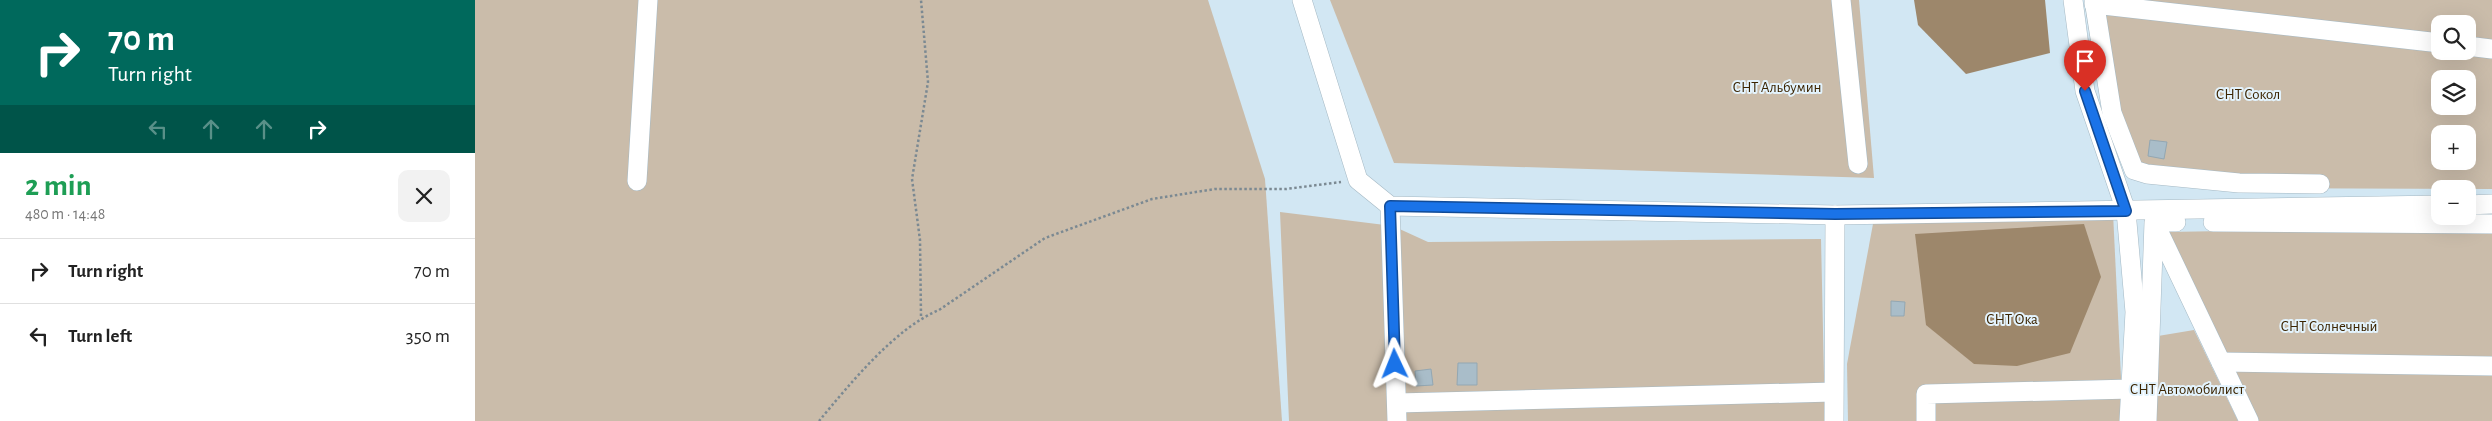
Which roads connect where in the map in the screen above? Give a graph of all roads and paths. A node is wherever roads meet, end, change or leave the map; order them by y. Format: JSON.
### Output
{"nodes":[{"id":1,"x":648,"y":0,"type":"edge"},
{"id":2,"x":921,"y":0,"type":"edge"},
{"id":3,"x":1302,"y":0,"type":"edge"},
{"id":4,"x":1841,"y":0,"type":"edge"},
{"id":5,"x":2073,"y":0,"type":"edge"},
{"id":6,"x":2094,"y":2,"type":"edge"},
{"id":7,"x":2431,"y":42,"type":"edge"},
{"id":8,"x":2476,"y":47,"type":"edge"},
{"id":9,"x":2492,"y":49,"type":"edge"},
{"id":10,"x":1858,"y":164,"type":"dead end"},
{"id":11,"x":1357,"y":180,"type":"junction"},
{"id":12,"x":637,"y":181,"type":"dead end"},
{"id":13,"x":2320,"y":184,"type":"dead end"},
{"id":14,"x":2492,"y":204,"type":"edge"},
{"id":15,"x":2431,"y":205,"type":"edge"},
{"id":16,"x":2476,"y":205,"type":"edge"},
{"id":17,"x":1390,"y":206,"type":"junction"},
{"id":18,"x":1835,"y":214,"type":"junction"},
{"id":19,"x":2141,"y":215,"type":"junction"},
{"id":20,"x":2492,"y":224,"type":"edge"},
{"id":21,"x":921,"y":317,"type":"junction"},
{"id":22,"x":2221,"y":362,"type":"junction"},
{"id":23,"x":2492,"y":366,"type":"edge"},
{"id":24,"x":2131,"y":389,"type":"junction"},
{"id":25,"x":1833,"y":392,"type":"junction"},
{"id":26,"x":1397,"y":412,"type":"edge"},
{"id":27,"x":819,"y":421,"type":"edge"},
{"id":28,"x":1834,"y":421,"type":"edge"},
{"id":29,"x":1927,"y":421,"type":"edge"},
{"id":30,"x":2129,"y":421,"type":"edge"},
{"id":31,"x":2147,"y":421,"type":"edge"},
{"id":32,"x":2249,"y":421,"type":"edge"}],
"edges":[{"from":1,"to":12,"type":"street"},
{"from":2,"to":21,"type":"path"},
{"from":3,"to":11,"type":"street"},
{"from":4,"to":10,"type":"street"},
{"from":5,"to":19,"type":"street"},
{"from":6,"to":7,"type":"street"},
{"from":6,"to":13,"type":"street"},
{"from":8,"to":9,"type":"street"},
{"from":11,"to":17,"type":"street"},
{"from":11,"to":21,"type":"path"},
{"from":14,"to":16,"type":"street"},
{"from":15,"to":19,"type":"street"},
{"from":17,"to":18,"type":"street"},
{"from":17,"to":26,"type":"street"},
{"from":18,"to":19,"type":"street"},
{"from":18,"to":25,"type":"street"},
{"from":19,"to":20,"type":"street"},
{"from":19,"to":22,"type":"street"},
{"from":19,"to":24,"type":"street"},
{"from":19,"to":31,"type":"street"},
{"from":21,"to":27,"type":"path"},
{"from":22,"to":23,"type":"street"},
{"from":22,"to":32,"type":"street"},
{"from":24,"to":29,"type":"street"},
{"from":24,"to":30,"type":"street"},
{"from":25,"to":26,"type":"street"},
{"from":25,"to":28,"type":"street"}]}
